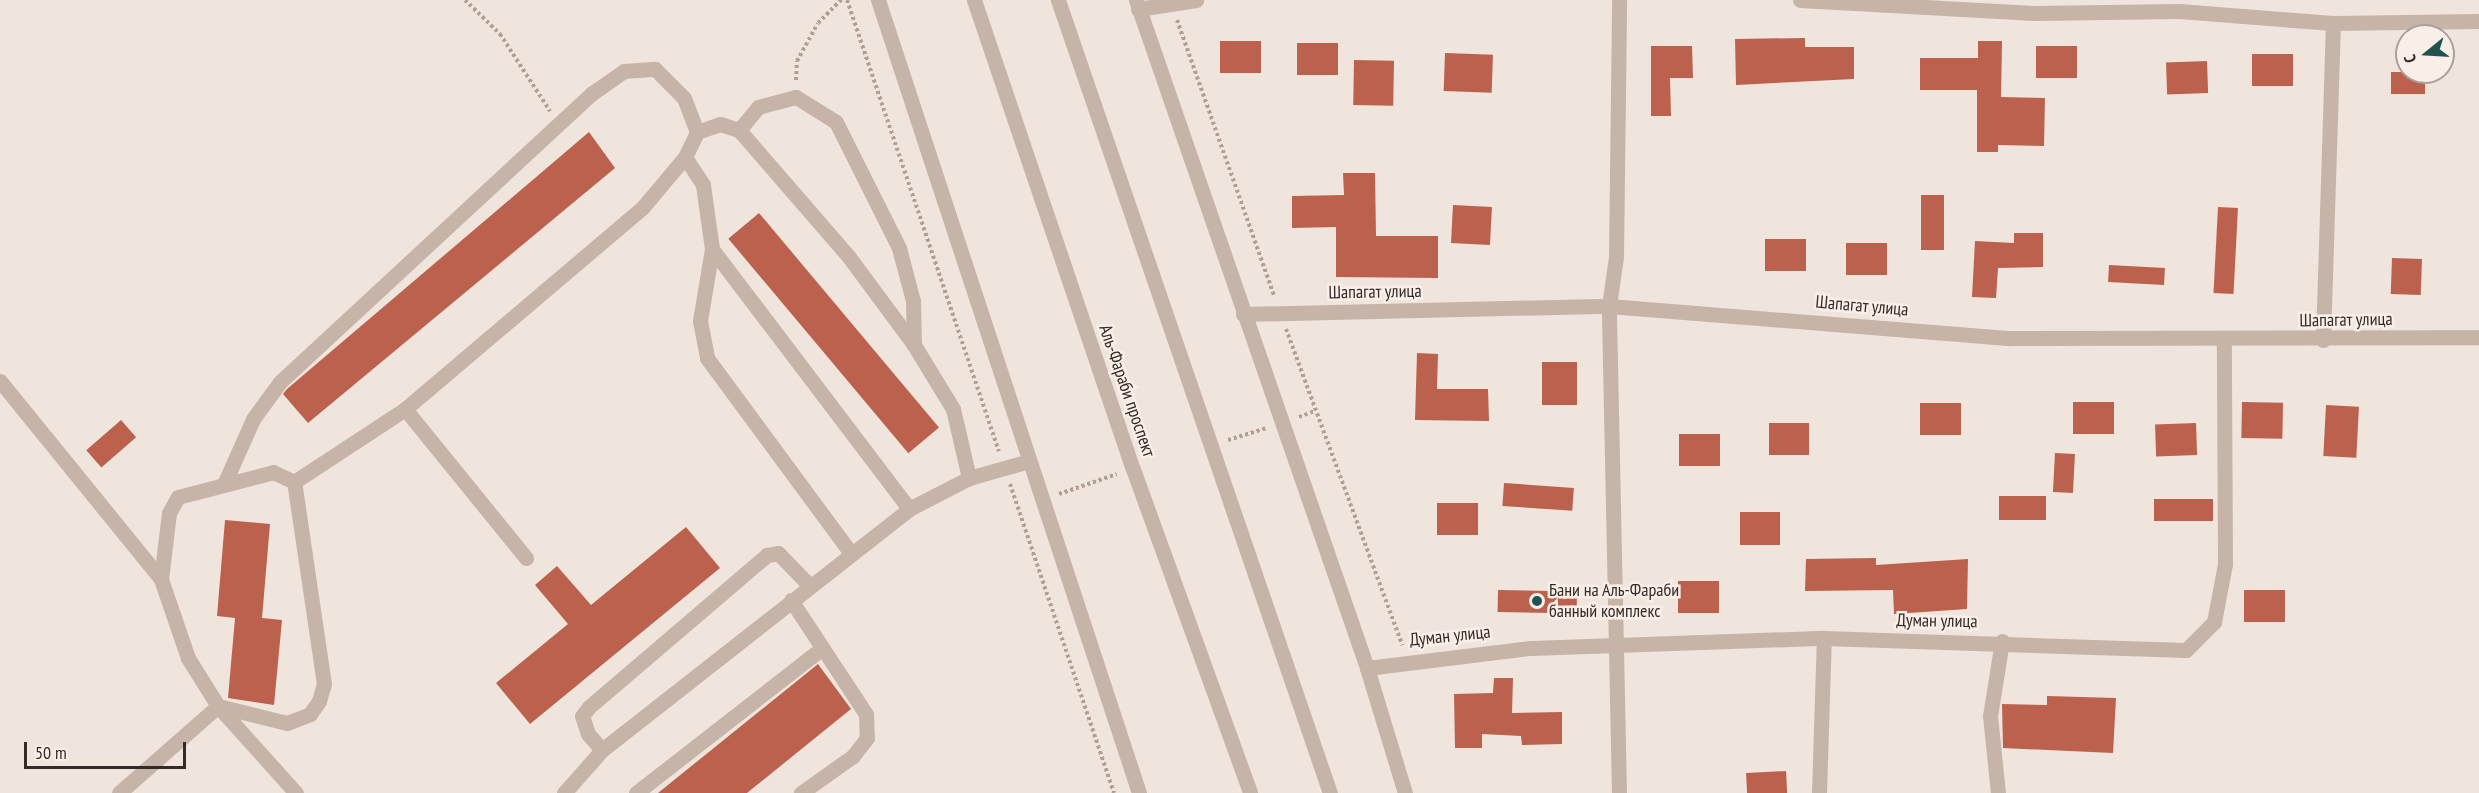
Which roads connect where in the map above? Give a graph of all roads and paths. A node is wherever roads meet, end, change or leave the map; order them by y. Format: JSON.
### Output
{"nodes":[{"id":1,"x":465,"y":0,"type":"edge"},
{"id":2,"x":841,"y":0,"type":"edge"},
{"id":3,"x":847,"y":0,"type":"edge"},
{"id":4,"x":878,"y":0,"type":"edge"},
{"id":5,"x":974,"y":0,"type":"edge"},
{"id":6,"x":1058,"y":0,"type":"edge"},
{"id":7,"x":1196,"y":0,"type":"edge"},
{"id":8,"x":1619,"y":0,"type":"edge"},
{"id":9,"x":1800,"y":0,"type":"edge"},
{"id":10,"x":1137,"y":4,"type":"edge"},
{"id":11,"x":2479,"y":21,"type":"edge"},
{"id":12,"x":2333,"y":23,"type":"junction"},
{"id":13,"x":795,"y":97,"type":"junction"},
{"id":14,"x":558,"y":124,"type":"junction"},
{"id":15,"x":739,"y":130,"type":"junction"},
{"id":16,"x":697,"y":132,"type":"junction"},
{"id":17,"x":685,"y":157,"type":"junction"},
{"id":18,"x":712,"y":249,"type":"junction"},
{"id":19,"x":1609,"y":306,"type":"junction"},
{"id":20,"x":1243,"y":314,"type":"junction"},
{"id":21,"x":2479,"y":337,"type":"edge"},
{"id":22,"x":2224,"y":339,"type":"junction"},
{"id":23,"x":2324,"y":340,"type":"junction"},
{"id":24,"x":914,"y":345,"type":"junction"},
{"id":25,"x":0,"y":381,"type":"edge"},
{"id":26,"x":405,"y":409,"type":"junction"},
{"id":27,"x":1029,"y":461,"type":"junction"},
{"id":28,"x":1005,"y":468,"type":"junction"},
{"id":29,"x":1132,"y":469,"type":"junction"},
{"id":30,"x":969,"y":478,"type":"junction"},
{"id":31,"x":225,"y":482,"type":"junction"},
{"id":32,"x":294,"y":482,"type":"junction"},
{"id":33,"x":1042,"y":500,"type":"junction"},
{"id":34,"x":909,"y":509,"type":"junction"},
{"id":35,"x":1018,"y":509,"type":"junction"},
{"id":36,"x":851,"y":553,"type":"junction"},
{"id":37,"x":526,"y":558,"type":"dead end"},
{"id":38,"x":161,"y":579,"type":"junction"},
{"id":39,"x":809,"y":585,"type":"junction"},
{"id":40,"x":791,"y":600,"type":"junction"},
{"id":41,"x":1824,"y":638,"type":"junction"},
{"id":42,"x":2002,"y":641,"type":"junction"},
{"id":43,"x":1614,"y":648,"type":"junction"},
{"id":44,"x":821,"y":649,"type":"junction"},
{"id":45,"x":1367,"y":668,"type":"junction"},
{"id":46,"x":218,"y":706,"type":"junction"},
{"id":47,"x":602,"y":750,"type":"junction"},
{"id":48,"x":119,"y":793,"type":"edge"},
{"id":49,"x":296,"y":793,"type":"edge"},
{"id":50,"x":564,"y":793,"type":"edge"},
{"id":51,"x":636,"y":793,"type":"edge"},
{"id":52,"x":801,"y":793,"type":"edge"},
{"id":53,"x":1114,"y":793,"type":"edge"},
{"id":54,"x":1139,"y":793,"type":"edge"},
{"id":55,"x":1250,"y":793,"type":"edge"},
{"id":56,"x":1330,"y":793,"type":"edge"},
{"id":57,"x":1405,"y":793,"type":"edge"},
{"id":58,"x":1618,"y":793,"type":"edge"},
{"id":59,"x":1819,"y":793,"type":"edge"},
{"id":60,"x":1998,"y":793,"type":"edge"}],
"edges":[{"from":1,"to":14,"type":"path"},
{"from":2,"to":13,"type":"path"},
{"from":3,"to":28,"type":"path"},
{"from":4,"to":27,"type":"street"},
{"from":5,"to":29,"type":"street","name":"Аль-Фараби проспект"},
{"from":6,"to":56,"type":"street"},
{"from":7,"to":10,"type":"street"},
{"from":8,"to":19,"type":"street"},
{"from":9,"to":12,"type":"street"},
{"from":10,"to":20,"type":"street"},
{"from":11,"to":12,"type":"street"},
{"from":12,"to":23,"type":"street"},
{"from":13,"to":15,"type":"street"},
{"from":13,"to":24,"type":"street"},
{"from":14,"to":16,"type":"street"},
{"from":14,"to":31,"type":"street"},
{"from":15,"to":16,"type":"street"},
{"from":15,"to":24,"type":"street"},
{"from":16,"to":17,"type":"street"},
{"from":17,"to":18,"type":"street"},
{"from":17,"to":26,"type":"street"},
{"from":18,"to":34,"type":"street"},
{"from":18,"to":36,"type":"street"},
{"from":19,"to":20,"type":"street","name":"Шапагат улица"},
{"from":19,"to":22,"type":"street","name":"Шапагат улица"},
{"from":19,"to":43,"type":"street"},
{"from":20,"to":45,"type":"street"},
{"from":21,"to":23,"type":"street","name":"Шапагат улица"},
{"from":22,"to":23,"type":"street","name":"Шапагат улица"},
{"from":22,"to":42,"type":"street","name":"Думан улица"},
{"from":24,"to":30,"type":"street"},
{"from":25,"to":38,"type":"street"},
{"from":26,"to":32,"type":"street"},
{"from":26,"to":37,"type":"street"},
{"from":27,"to":28,"type":"street"},
{"from":27,"to":33,"type":"street"},
{"from":28,"to":30,"type":"street"},
{"from":28,"to":35,"type":"path"},
{"from":29,"to":33,"type":"path"},
{"from":29,"to":55,"type":"street","name":"Аль-Фараби проспект"},
{"from":30,"to":34,"type":"street"},
{"from":31,"to":32,"type":"street"},
{"from":31,"to":38,"type":"street"},
{"from":32,"to":46,"type":"street"},
{"from":33,"to":35,"type":"path"},
{"from":33,"to":54,"type":"street"},
{"from":34,"to":36,"type":"street"},
{"from":35,"to":53,"type":"path"},
{"from":36,"to":39,"type":"street"},
{"from":38,"to":46,"type":"street"},
{"from":39,"to":40,"type":"street"},
{"from":39,"to":47,"type":"street"},
{"from":40,"to":44,"type":"street"},
{"from":40,"to":47,"type":"street"},
{"from":41,"to":42,"type":"street","name":"Думан улица"},
{"from":41,"to":43,"type":"street","name":"Думан улица"},
{"from":41,"to":59,"type":"street"},
{"from":42,"to":60,"type":"street"},
{"from":43,"to":45,"type":"street","name":"Думан улица"},
{"from":43,"to":58,"type":"street"},
{"from":44,"to":51,"type":"street"},
{"from":44,"to":52,"type":"street"},
{"from":45,"to":57,"type":"street"},
{"from":46,"to":48,"type":"street"},
{"from":46,"to":49,"type":"street"},
{"from":47,"to":50,"type":"street"}]}
